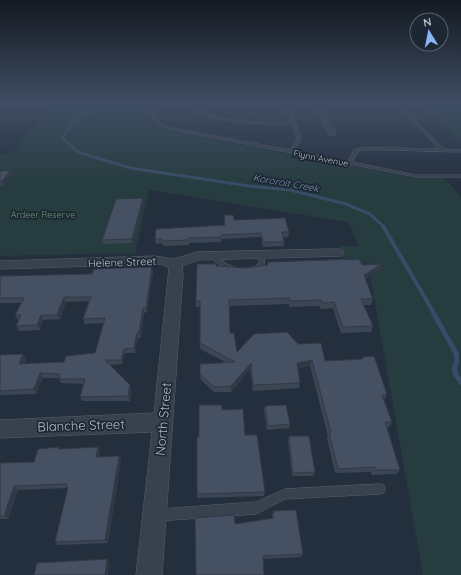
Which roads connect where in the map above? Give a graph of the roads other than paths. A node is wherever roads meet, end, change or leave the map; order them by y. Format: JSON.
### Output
{"nodes":[{"id":1,"x":188,"y":132,"type":"edge"},
{"id":2,"x":296,"y":132,"type":"edge"},
{"id":3,"x":425,"y":132,"type":"edge"},
{"id":4,"x":442,"y":150,"type":"junction"},
{"id":5,"x":461,"y":151,"type":"edge"},
{"id":6,"x":291,"y":152,"type":"junction"},
{"id":7,"x":349,"y":163,"type":"junction"},
{"id":8,"x":461,"y":176,"type":"edge"},
{"id":9,"x":338,"y":253,"type":"dead end"},
{"id":10,"x":262,"y":255,"type":"junction"},
{"id":11,"x":212,"y":256,"type":"junction"},
{"id":12,"x":174,"y":264,"type":"junction"},
{"id":13,"x":0,"y":265,"type":"edge"},
{"id":14,"x":162,"y":422,"type":"junction"},
{"id":15,"x":0,"y":429,"type":"edge"},
{"id":16,"x":380,"y":489,"type":"dead end"},
{"id":17,"x":154,"y":516,"type":"junction"},
{"id":18,"x":149,"y":575,"type":"edge"}],
"edges":[{"from":1,"to":6,"type":"lane","name":"Flynn Avenue"},
{"from":2,"to":6,"type":"lane"},
{"from":3,"to":4,"type":"lane"},
{"from":4,"to":5,"type":"lane"},
{"from":4,"to":7,"type":"lane"},
{"from":6,"to":7,"type":"lane","name":"Flynn Avenue"},
{"from":7,"to":8,"type":"lane","name":"Flynn Avenue"},
{"from":9,"to":10,"type":"street"},
{"from":10,"to":11,"type":"street"},
{"from":10,"to":11,"type":"lane"},
{"from":11,"to":12,"type":"street"},
{"from":12,"to":13,"type":"street","name":"Helene Street"},
{"from":12,"to":14,"type":"street","name":"North Street"},
{"from":14,"to":15,"type":"street","name":"Blanche Street"},
{"from":14,"to":17,"type":"street","name":"North Street"},
{"from":16,"to":17,"type":"lane"},
{"from":17,"to":18,"type":"street","name":"North Street"}]}
